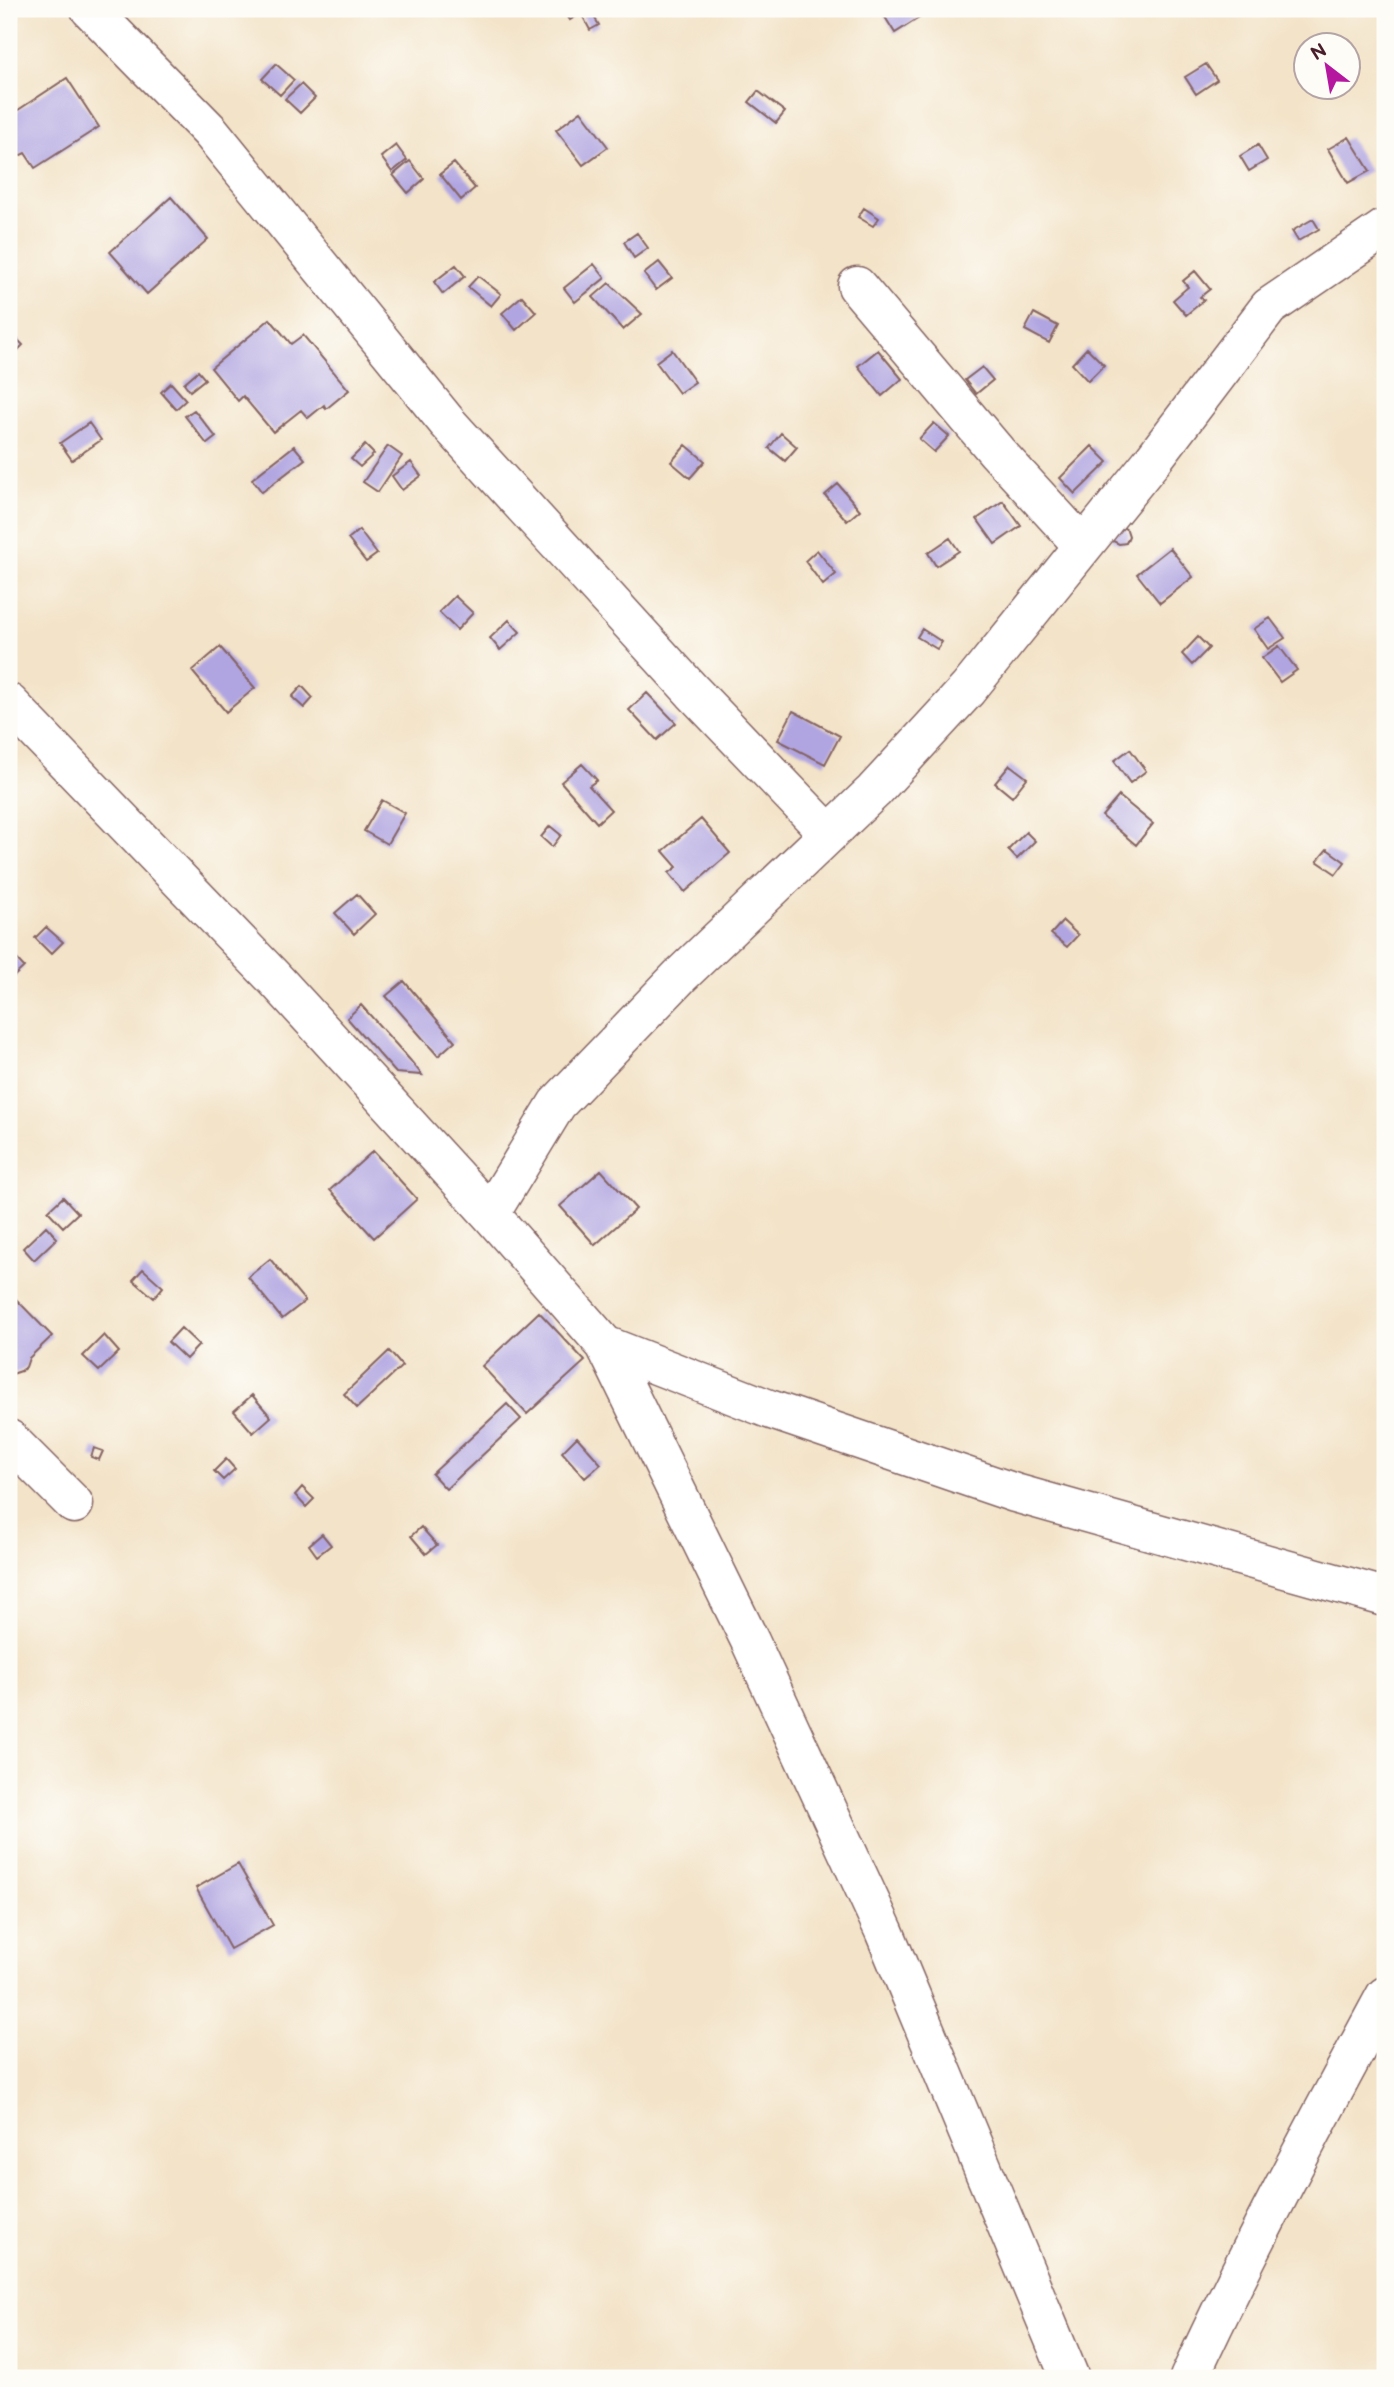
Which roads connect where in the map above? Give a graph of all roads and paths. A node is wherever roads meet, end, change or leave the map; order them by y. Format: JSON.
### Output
{"nodes":[{"id":1,"x":90,"y":9,"type":"edge"},
{"id":2,"x":1385,"y":228,"type":"edge"},
{"id":3,"x":857,"y":286,"type":"dead end"},
{"id":4,"x":1083,"y":546,"type":"junction"},
{"id":5,"x":9,"y":703,"type":"edge"},
{"id":6,"x":829,"y":834,"type":"junction"},
{"id":7,"x":490,"y":1214,"type":"junction"},
{"id":8,"x":606,"y":1345,"type":"junction"},
{"id":9,"x":9,"y":1439,"type":"edge"},
{"id":10,"x":74,"y":1504,"type":"dead end"},
{"id":11,"x":1385,"y":1597,"type":"edge"},
{"id":12,"x":1385,"y":1996,"type":"edge"},
{"id":13,"x":1070,"y":2378,"type":"edge"},
{"id":14,"x":1189,"y":2378,"type":"edge"}],
"edges":[{"from":1,"to":6,"type":"street"},
{"from":2,"to":4,"type":"street"},
{"from":3,"to":4,"type":"street"},
{"from":4,"to":6,"type":"street"},
{"from":5,"to":7,"type":"street"},
{"from":6,"to":7,"type":"street"},
{"from":7,"to":8,"type":"street"},
{"from":8,"to":11,"type":"street"},
{"from":8,"to":13,"type":"street"},
{"from":9,"to":10,"type":"street"},
{"from":12,"to":14,"type":"street"}]}
